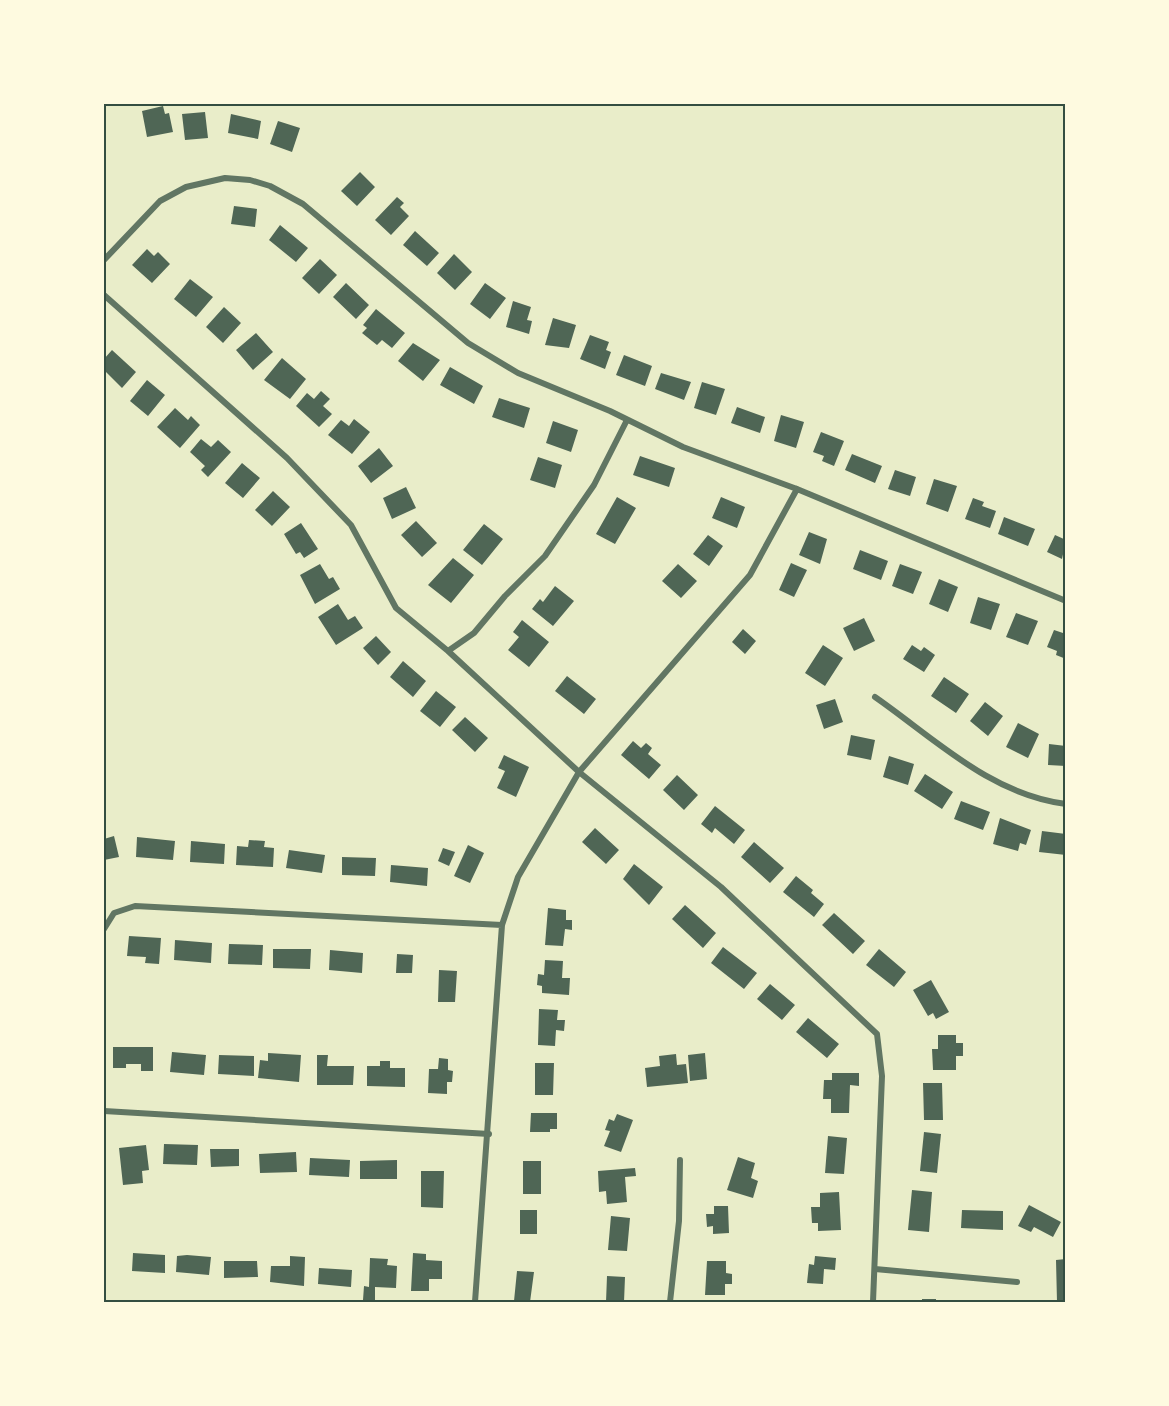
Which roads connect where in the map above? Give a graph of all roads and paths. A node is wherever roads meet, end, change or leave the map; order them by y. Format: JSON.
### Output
{"nodes":[{"id":1,"x":104,"y":260,"type":"edge"},
{"id":2,"x":104,"y":295,"type":"edge"},
{"id":3,"x":627,"y":420,"type":"junction"},
{"id":4,"x":796,"y":489,"type":"junction"},
{"id":5,"x":1065,"y":601,"type":"edge"},
{"id":6,"x":448,"y":651,"type":"junction"},
{"id":7,"x":874,"y":697,"type":"dead end"},
{"id":8,"x":579,"y":772,"type":"junction"},
{"id":9,"x":1065,"y":804,"type":"edge"},
{"id":10,"x":502,"y":925,"type":"junction"},
{"id":11,"x":104,"y":929,"type":"edge"},
{"id":12,"x":104,"y":1112,"type":"edge"},
{"id":13,"x":489,"y":1134,"type":"junction"},
{"id":14,"x":680,"y":1160,"type":"dead end"},
{"id":15,"x":875,"y":1269,"type":"junction"},
{"id":16,"x":1017,"y":1282,"type":"dead end"},
{"id":17,"x":475,"y":1302,"type":"edge"},
{"id":18,"x":670,"y":1302,"type":"edge"},
{"id":19,"x":873,"y":1302,"type":"edge"}],
"edges":[{"from":1,"to":3,"type":"street"},
{"from":2,"to":6,"type":"street"},
{"from":3,"to":4,"type":"street"},
{"from":3,"to":6,"type":"street"},
{"from":4,"to":5,"type":"street"},
{"from":4,"to":8,"type":"street"},
{"from":6,"to":8,"type":"street"},
{"from":7,"to":9,"type":"street"},
{"from":8,"to":10,"type":"street"},
{"from":8,"to":15,"type":"street"},
{"from":10,"to":11,"type":"street"},
{"from":10,"to":13,"type":"street"},
{"from":12,"to":13,"type":"street"},
{"from":13,"to":17,"type":"street"},
{"from":14,"to":18,"type":"street"},
{"from":15,"to":16,"type":"street"},
{"from":15,"to":19,"type":"street"}]}
